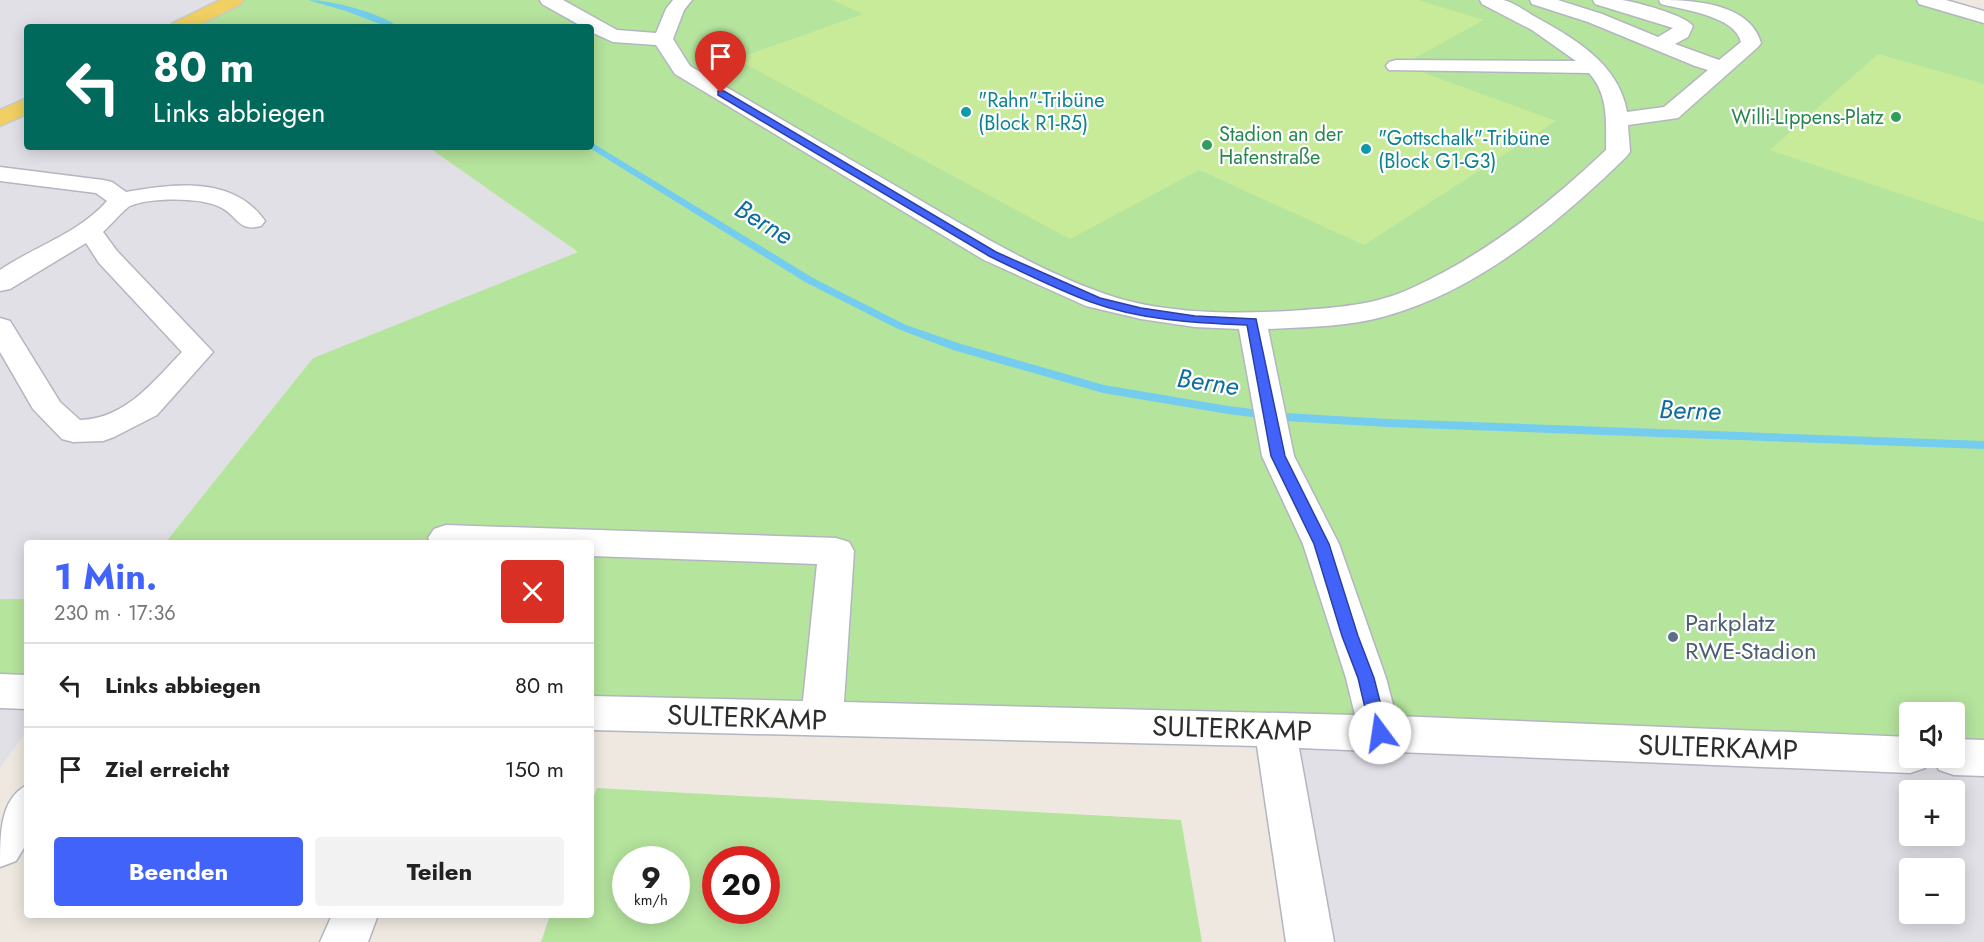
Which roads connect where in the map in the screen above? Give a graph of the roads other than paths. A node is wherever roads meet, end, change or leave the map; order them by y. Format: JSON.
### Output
{"nodes":[{"id":1,"x":234,"y":0,"type":"edge"},
{"id":2,"x":549,"y":0,"type":"edge"},
{"id":3,"x":683,"y":0,"type":"edge"},
{"id":4,"x":1489,"y":0,"type":"edge"},
{"id":5,"x":1539,"y":0,"type":"edge"},
{"id":6,"x":1602,"y":0,"type":"edge"},
{"id":7,"x":1668,"y":0,"type":"edge"},
{"id":8,"x":1926,"y":0,"type":"edge"},
{"id":9,"x":1983,"y":0,"type":"edge"},
{"id":10,"x":1975,"y":14,"type":"edge"},
{"id":11,"x":186,"y":24,"type":"edge"},
{"id":12,"x":592,"y":24,"type":"edge"},
{"id":13,"x":594,"y":25,"type":"edge"},
{"id":14,"x":663,"y":39,"type":"junction"},
{"id":15,"x":1659,"y":44,"type":"junction"},
{"id":16,"x":1396,"y":66,"type":"dead end"},
{"id":17,"x":1723,"y":67,"type":"junction"},
{"id":18,"x":1594,"y":68,"type":"junction"},
{"id":19,"x":24,"y":107,"type":"edge"},
{"id":20,"x":0,"y":120,"type":"edge"},
{"id":21,"x":1617,"y":120,"type":"junction"},
{"id":22,"x":0,"y":174,"type":"edge"},
{"id":23,"x":121,"y":200,"type":"junction"},
{"id":24,"x":252,"y":221,"type":"dead end"},
{"id":25,"x":90,"y":231,"type":"junction"},
{"id":26,"x":0,"y":283,"type":"edge"},
{"id":27,"x":1252,"y":321,"type":"junction"},
{"id":28,"x":0,"y":327,"type":"edge"},
{"id":29,"x":446,"y":538,"type":"dead end"},
{"id":30,"x":506,"y":540,"type":"edge"},
{"id":31,"x":594,"y":543,"type":"edge"},
{"id":32,"x":0,"y":690,"type":"edge"},
{"id":33,"x":24,"y":692,"type":"edge"},
{"id":34,"x":594,"y":713,"type":"edge"},
{"id":35,"x":822,"y":719,"type":"junction"},
{"id":36,"x":1275,"y":729,"type":"junction"},
{"id":37,"x":1380,"y":733,"type":"junction"},
{"id":38,"x":1899,"y":755,"type":"edge"},
{"id":39,"x":1965,"y":757,"type":"edge"},
{"id":40,"x":1984,"y":758,"type":"edge"},
{"id":41,"x":24,"y":810,"type":"edge"},
{"id":42,"x":0,"y":846,"type":"edge"},
{"id":43,"x":24,"y":848,"type":"edge"},
{"id":44,"x":354,"y":918,"type":"edge"},
{"id":45,"x":344,"y":942,"type":"edge"},
{"id":46,"x":1310,"y":942,"type":"edge"}],
"edges":[{"from":1,"to":11,"type":"main road"},
{"from":2,"to":12,"type":"street"},
{"from":3,"to":14,"type":"street"},
{"from":4,"to":18,"type":"street"},
{"from":5,"to":15,"type":"street"},
{"from":6,"to":15,"type":"street"},
{"from":7,"to":17,"type":"street"},
{"from":8,"to":10,"type":"street"},
{"from":9,"to":10,"type":"street"},
{"from":13,"to":14,"type":"street"},
{"from":14,"to":27,"type":"street"},
{"from":15,"to":17,"type":"street"},
{"from":16,"to":18,"type":"street"},
{"from":17,"to":21,"type":"street"},
{"from":18,"to":21,"type":"street"},
{"from":19,"to":20,"type":"main road"},
{"from":21,"to":27,"type":"street"},
{"from":22,"to":23,"type":"street"},
{"from":23,"to":24,"type":"street"},
{"from":23,"to":25,"type":"street"},
{"from":25,"to":26,"type":"street"},
{"from":25,"to":28,"type":"street"},
{"from":27,"to":37,"type":"street"},
{"from":29,"to":30,"type":"street"},
{"from":31,"to":35,"type":"street"},
{"from":32,"to":33,"type":"street"},
{"from":34,"to":35,"type":"street","name":"SULTERKAMP"},
{"from":35,"to":36,"type":"street","name":"SULTERKAMP"},
{"from":36,"to":37,"type":"street","name":"SULTERKAMP"},
{"from":36,"to":46,"type":"street"},
{"from":37,"to":38,"type":"street","name":"SULTERKAMP"},
{"from":39,"to":40,"type":"street"},
{"from":41,"to":42,"type":"street"},
{"from":42,"to":43,"type":"street"},
{"from":44,"to":45,"type":"street"}]}
